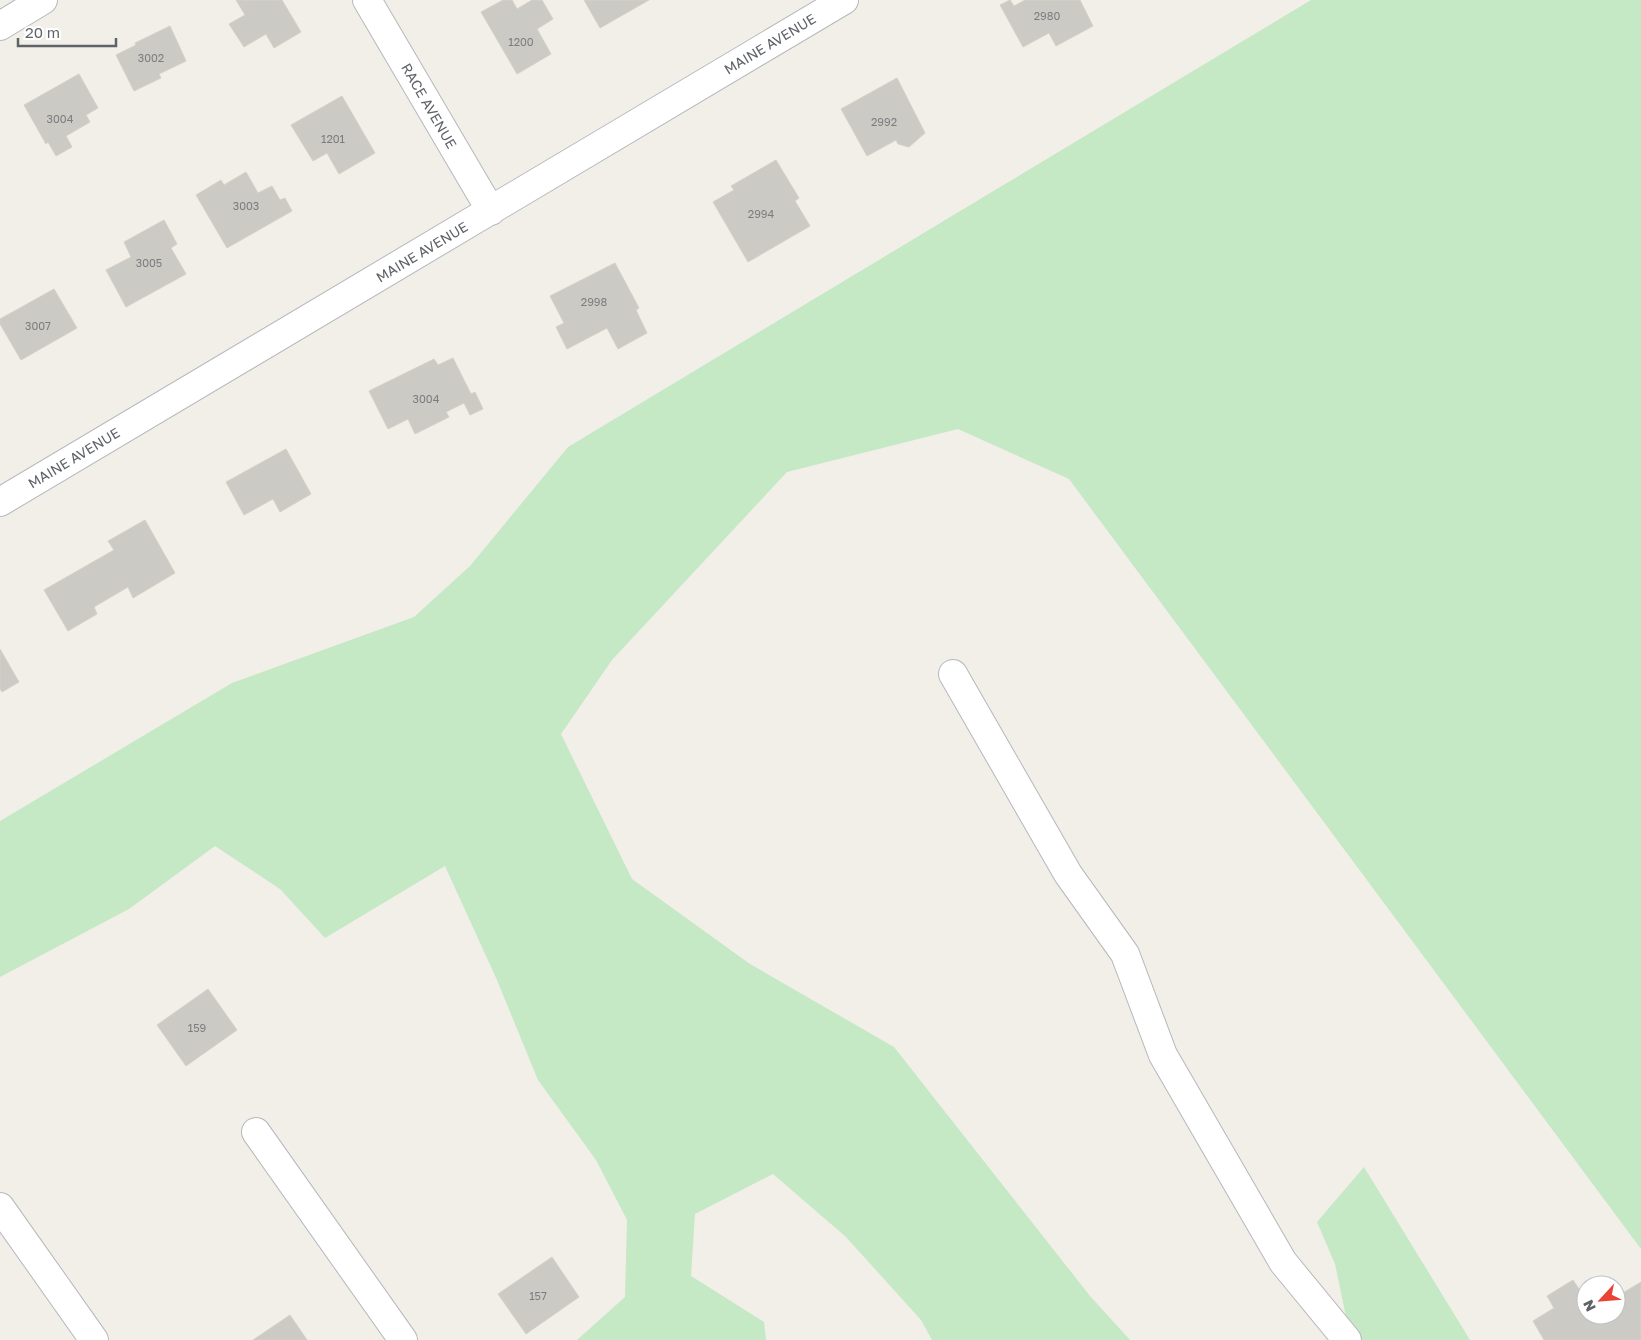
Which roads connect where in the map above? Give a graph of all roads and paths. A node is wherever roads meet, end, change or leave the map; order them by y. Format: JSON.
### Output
{"nodes":[{"id":1,"x":43,"y":0,"type":"edge"},
{"id":2,"x":367,"y":0,"type":"edge"},
{"id":3,"x":844,"y":0,"type":"edge"},
{"id":4,"x":0,"y":26,"type":"edge"},
{"id":5,"x":491,"y":211,"type":"junction"},
{"id":6,"x":0,"y":502,"type":"edge"},
{"id":7,"x":953,"y":674,"type":"dead end"},
{"id":8,"x":256,"y":1132,"type":"dead end"},
{"id":9,"x":0,"y":1207,"type":"edge"},
{"id":10,"x":94,"y":1340,"type":"edge"},
{"id":11,"x":403,"y":1340,"type":"edge"},
{"id":12,"x":1347,"y":1340,"type":"edge"}],
"edges":[{"from":1,"to":4,"type":"street"},
{"from":2,"to":5,"type":"street","name":"RACE AVENUE"},
{"from":3,"to":5,"type":"street","name":"MAINE AVENUE"},
{"from":5,"to":6,"type":"street","name":"MAINE AVENUE"},
{"from":7,"to":12,"type":"street"},
{"from":8,"to":11,"type":"street"},
{"from":9,"to":10,"type":"street"}]}
